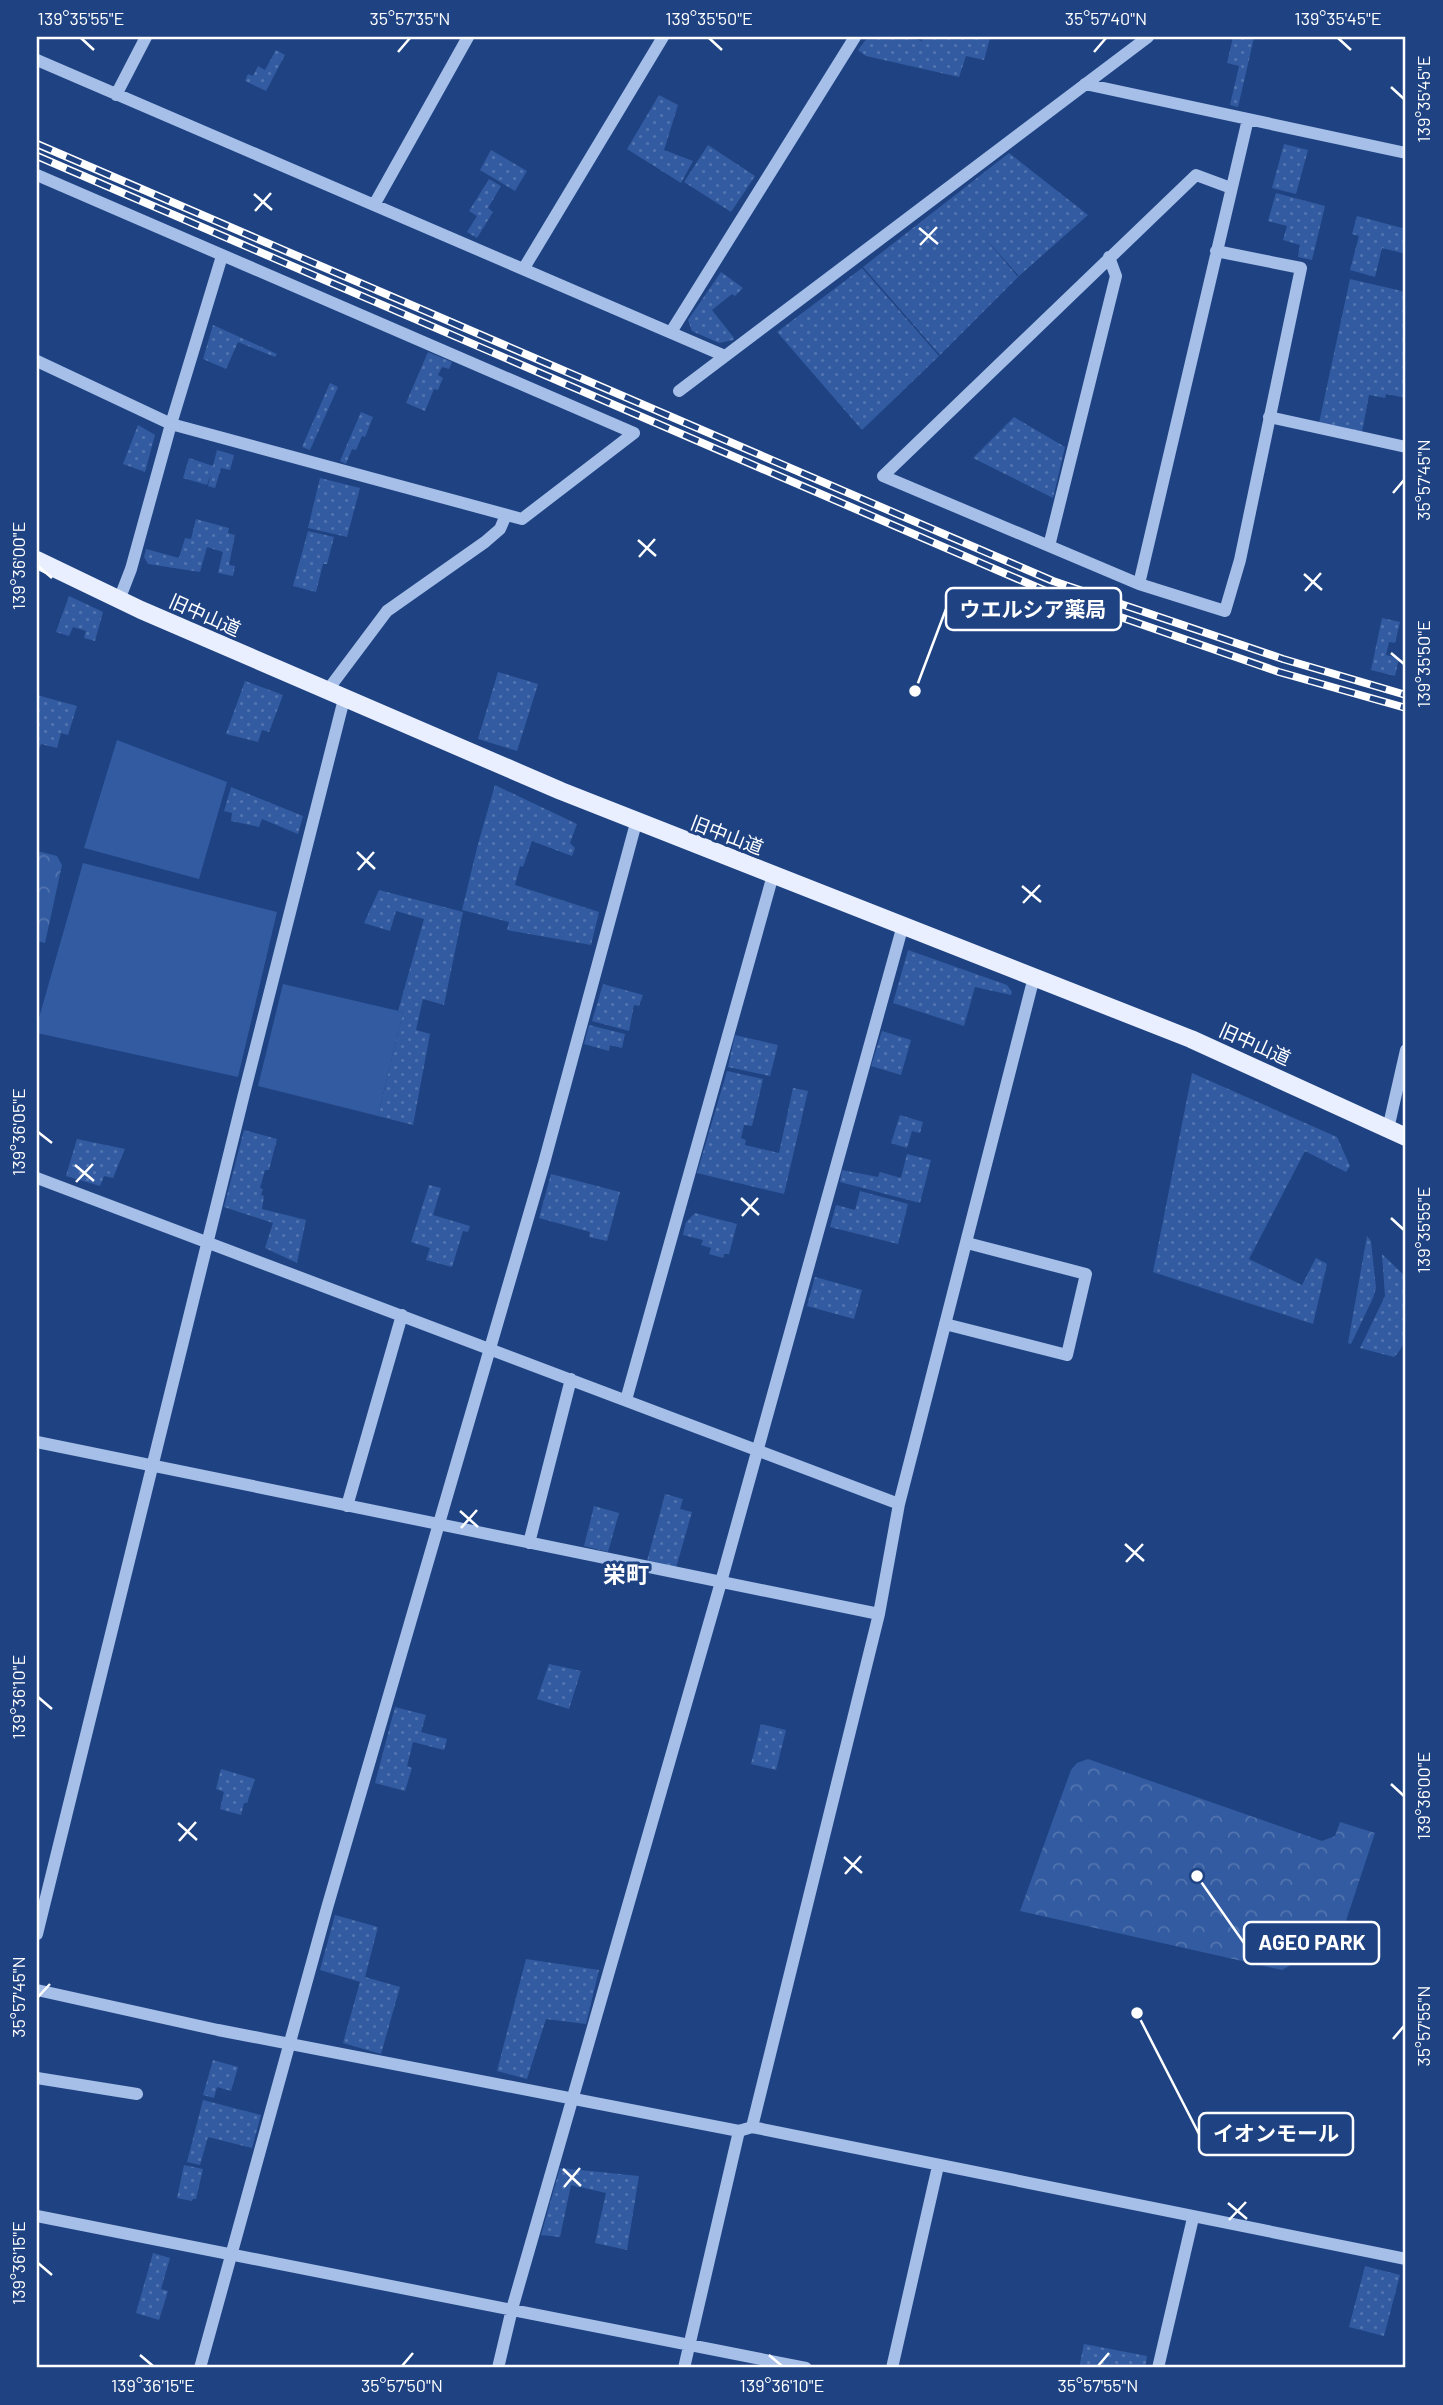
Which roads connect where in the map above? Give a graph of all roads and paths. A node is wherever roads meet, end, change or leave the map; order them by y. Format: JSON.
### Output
{"nodes":[{"id":1,"x":146,"y":37,"type":"edge"},
{"id":2,"x":468,"y":37,"type":"edge"},
{"id":3,"x":663,"y":37,"type":"edge"},
{"id":4,"x":855,"y":37,"type":"edge"},
{"id":5,"x":1147,"y":37,"type":"edge"},
{"id":6,"x":37,"y":60,"type":"edge"},
{"id":7,"x":1085,"y":84,"type":"junction"},
{"id":8,"x":116,"y":95,"type":"junction"},
{"id":9,"x":1248,"y":119,"type":"junction"},
{"id":10,"x":1406,"y":153,"type":"edge"},
{"id":11,"x":37,"y":175,"type":"edge"},
{"id":12,"x":1231,"y":188,"type":"junction"},
{"id":13,"x":374,"y":205,"type":"junction"},
{"id":14,"x":1216,"y":251,"type":"junction"},
{"id":15,"x":222,"y":256,"type":"junction"},
{"id":16,"x":1109,"y":257,"type":"junction"},
{"id":17,"x":524,"y":268,"type":"junction"},
{"id":18,"x":671,"y":332,"type":"junction"},
{"id":19,"x":725,"y":356,"type":"junction"},
{"id":20,"x":37,"y":361,"type":"edge"},
{"id":21,"x":679,"y":391,"type":"dead end"},
{"id":22,"x":1269,"y":418,"type":"junction"},
{"id":23,"x":171,"y":424,"type":"junction"},
{"id":24,"x":1406,"y":447,"type":"edge"},
{"id":25,"x":506,"y":515,"type":"junction"},
{"id":26,"x":1049,"y":546,"type":"junction"},
{"id":27,"x":37,"y":560,"type":"edge"},
{"id":28,"x":1139,"y":584,"type":"junction"},
{"id":29,"x":119,"y":600,"type":"junction"},
{"id":30,"x":327,"y":691,"type":"junction"},
{"id":31,"x":344,"y":699,"type":"junction"},
{"id":32,"x":636,"y":823,"type":"junction"},
{"id":33,"x":774,"y":875,"type":"junction"},
{"id":34,"x":903,"y":925,"type":"junction"},
{"id":35,"x":1034,"y":977,"type":"junction"},
{"id":36,"x":1406,"y":1050,"type":"edge"},
{"id":37,"x":1388,"y":1129,"type":"junction"},
{"id":38,"x":1406,"y":1138,"type":"edge"},
{"id":39,"x":37,"y":1178,"type":"edge"},
{"id":40,"x":208,"y":1242,"type":"junction"},
{"id":41,"x":967,"y":1243,"type":"junction"},
{"id":42,"x":402,"y":1315,"type":"junction"},
{"id":43,"x":945,"y":1324,"type":"junction"},
{"id":44,"x":491,"y":1349,"type":"junction"},
{"id":45,"x":571,"y":1379,"type":"junction"},
{"id":46,"x":626,"y":1400,"type":"junction"},
{"id":47,"x":37,"y":1442,"type":"edge"},
{"id":48,"x":758,"y":1452,"type":"junction"},
{"id":49,"x":151,"y":1467,"type":"junction"},
{"id":50,"x":899,"y":1504,"type":"junction"},
{"id":51,"x":348,"y":1506,"type":"junction"},
{"id":52,"x":438,"y":1524,"type":"junction"},
{"id":53,"x":529,"y":1543,"type":"junction"},
{"id":54,"x":721,"y":1582,"type":"junction"},
{"id":55,"x":879,"y":1614,"type":"junction"},
{"id":56,"x":37,"y":1934,"type":"edge"},
{"id":57,"x":37,"y":1990,"type":"edge"},
{"id":58,"x":290,"y":2042,"type":"junction"},
{"id":59,"x":37,"y":2078,"type":"edge"},
{"id":60,"x":137,"y":2094,"type":"dead end"},
{"id":61,"x":571,"y":2099,"type":"junction"},
{"id":62,"x":752,"y":2127,"type":"junction"},
{"id":63,"x":738,"y":2131,"type":"junction"},
{"id":64,"x":938,"y":2166,"type":"junction"},
{"id":65,"x":37,"y":2216,"type":"edge"},
{"id":66,"x":1193,"y":2218,"type":"junction"},
{"id":67,"x":232,"y":2254,"type":"junction"},
{"id":68,"x":1406,"y":2259,"type":"edge"},
{"id":69,"x":512,"y":2309,"type":"junction"},
{"id":70,"x":688,"y":2347,"type":"junction"},
{"id":71,"x":200,"y":2368,"type":"edge"},
{"id":72,"x":498,"y":2368,"type":"edge"},
{"id":73,"x":684,"y":2368,"type":"edge"},
{"id":74,"x":806,"y":2368,"type":"edge"},
{"id":75,"x":892,"y":2368,"type":"edge"},
{"id":76,"x":1158,"y":2368,"type":"edge"}],
"edges":[{"from":1,"to":8,"type":"street"},
{"from":2,"to":13,"type":"street"},
{"from":3,"to":17,"type":"street"},
{"from":4,"to":18,"type":"street"},
{"from":5,"to":7,"type":"street"},
{"from":6,"to":8,"type":"street"},
{"from":7,"to":9,"type":"street"},
{"from":7,"to":19,"type":"street"},
{"from":8,"to":13,"type":"street"},
{"from":9,"to":10,"type":"street"},
{"from":9,"to":12,"type":"street"},
{"from":11,"to":15,"type":"street"},
{"from":12,"to":14,"type":"street"},
{"from":12,"to":16,"type":"street"},
{"from":13,"to":17,"type":"street"},
{"from":14,"to":22,"type":"street"},
{"from":14,"to":28,"type":"street"},
{"from":15,"to":23,"type":"street"},
{"from":15,"to":25,"type":"street"},
{"from":16,"to":26,"type":"street"},
{"from":16,"to":26,"type":"street"},
{"from":17,"to":18,"type":"street"},
{"from":18,"to":19,"type":"street"},
{"from":19,"to":21,"type":"street"},
{"from":20,"to":23,"type":"street"},
{"from":22,"to":24,"type":"street"},
{"from":22,"to":28,"type":"street"},
{"from":23,"to":25,"type":"street"},
{"from":23,"to":29,"type":"street"},
{"from":25,"to":30,"type":"street"},
{"from":26,"to":28,"type":"street"},
{"from":27,"to":29,"type":"main road","name":"旧中山道"},
{"from":29,"to":30,"type":"main road","name":"旧中山道"},
{"from":30,"to":31,"type":"main road","name":"旧中山道"},
{"from":31,"to":32,"type":"main road","name":"旧中山道"},
{"from":31,"to":40,"type":"street"},
{"from":32,"to":33,"type":"main road","name":"旧中山道"},
{"from":32,"to":44,"type":"street"},
{"from":33,"to":34,"type":"main road","name":"旧中山道"},
{"from":33,"to":46,"type":"street"},
{"from":34,"to":35,"type":"main road","name":"旧中山道"},
{"from":34,"to":48,"type":"street"},
{"from":35,"to":37,"type":"main road","name":"旧中山道"},
{"from":35,"to":41,"type":"street"},
{"from":36,"to":37,"type":"street"},
{"from":37,"to":38,"type":"main road","name":"旧中山道"},
{"from":39,"to":40,"type":"street"},
{"from":40,"to":42,"type":"street"},
{"from":40,"to":49,"type":"street"},
{"from":41,"to":43,"type":"street"},
{"from":41,"to":43,"type":"street"},
{"from":42,"to":44,"type":"street"},
{"from":42,"to":51,"type":"street"},
{"from":43,"to":50,"type":"street"},
{"from":44,"to":45,"type":"street"},
{"from":44,"to":52,"type":"street"},
{"from":45,"to":46,"type":"street"},
{"from":45,"to":53,"type":"street"},
{"from":46,"to":48,"type":"street"},
{"from":47,"to":49,"type":"street"},
{"from":48,"to":50,"type":"street"},
{"from":48,"to":54,"type":"street"},
{"from":49,"to":51,"type":"street"},
{"from":49,"to":56,"type":"street"},
{"from":50,"to":55,"type":"street"},
{"from":51,"to":52,"type":"street"},
{"from":52,"to":53,"type":"street"},
{"from":52,"to":58,"type":"street"},
{"from":53,"to":54,"type":"street"},
{"from":54,"to":55,"type":"street"},
{"from":54,"to":61,"type":"street"},
{"from":55,"to":62,"type":"street"},
{"from":57,"to":58,"type":"street"},
{"from":58,"to":61,"type":"street"},
{"from":58,"to":67,"type":"street"},
{"from":59,"to":60,"type":"street"},
{"from":61,"to":63,"type":"street"},
{"from":61,"to":69,"type":"street"},
{"from":62,"to":63,"type":"street"},
{"from":62,"to":64,"type":"street"},
{"from":63,"to":70,"type":"street"},
{"from":64,"to":66,"type":"street"},
{"from":64,"to":75,"type":"street"},
{"from":65,"to":67,"type":"street"},
{"from":66,"to":68,"type":"street"},
{"from":66,"to":76,"type":"street"},
{"from":67,"to":69,"type":"street"},
{"from":67,"to":71,"type":"street"},
{"from":69,"to":70,"type":"street"},
{"from":69,"to":72,"type":"street"},
{"from":70,"to":73,"type":"street"},
{"from":70,"to":74,"type":"street"}]}
